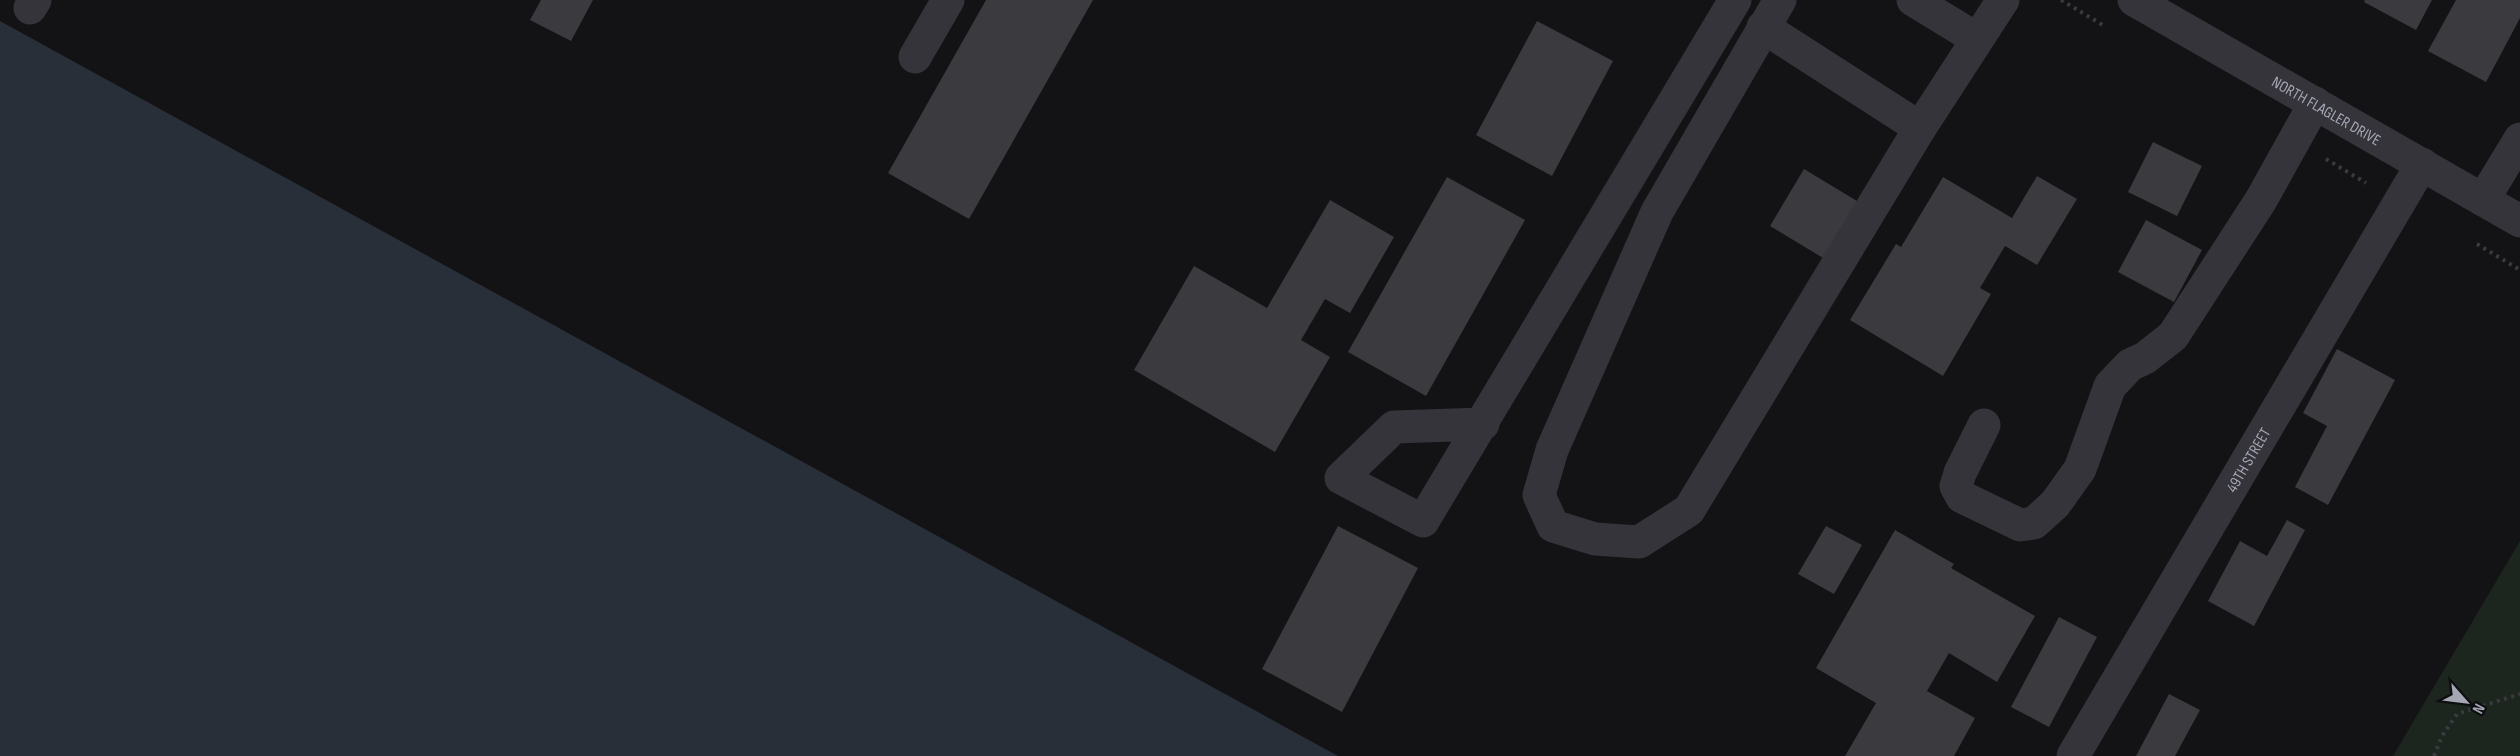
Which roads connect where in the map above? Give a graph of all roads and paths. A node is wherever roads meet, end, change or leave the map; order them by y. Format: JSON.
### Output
{"nodes":[{"id":1,"x":948,"y":0,"type":"edge"},
{"id":2,"x":1735,"y":0,"type":"edge"},
{"id":3,"x":1913,"y":0,"type":"edge"},
{"id":4,"x":2002,"y":0,"type":"edge"},
{"id":5,"x":2134,"y":0,"type":"edge"},
{"id":6,"x":1771,"y":14,"type":"edge"},
{"id":7,"x":1977,"y":39,"type":"junction"},
{"id":8,"x":915,"y":57,"type":"dead end"},
{"id":9,"x":2315,"y":103,"type":"junction"},
{"id":10,"x":1920,"y":128,"type":"junction"},
{"id":11,"x":2520,"y":139,"type":"edge"},
{"id":12,"x":2422,"y":165,"type":"junction"},
{"id":13,"x":2483,"y":200,"type":"junction"},
{"id":14,"x":2520,"y":221,"type":"edge"},
{"id":15,"x":1483,"y":424,"type":"dead end"},
{"id":16,"x":1984,"y":425,"type":"dead end"},
{"id":17,"x":2520,"y":694,"type":"edge"},
{"id":18,"x":2073,"y":756,"type":"edge"},
{"id":19,"x":2434,"y":756,"type":"edge"}],
"edges":[{"from":1,"to":8,"type":"street"},
{"from":2,"to":15,"type":"street"},
{"from":3,"to":7,"type":"street"},
{"from":4,"to":7,"type":"street"},
{"from":5,"to":9,"type":"street","name":"NORTH FLAGLER DRIVE"},
{"from":6,"to":10,"type":"street"},
{"from":6,"to":10,"type":"street"},
{"from":7,"to":10,"type":"street"},
{"from":9,"to":12,"type":"street","name":"NORTH FLAGLER DRIVE"},
{"from":9,"to":16,"type":"street"},
{"from":11,"to":13,"type":"street"},
{"from":12,"to":13,"type":"street","name":"NORTH FLAGLER DRIVE"},
{"from":12,"to":18,"type":"street","name":"49TH STREET"},
{"from":13,"to":14,"type":"street","name":"NORTH FLAGLER DRIVE"},
{"from":17,"to":19,"type":"path"}]}
